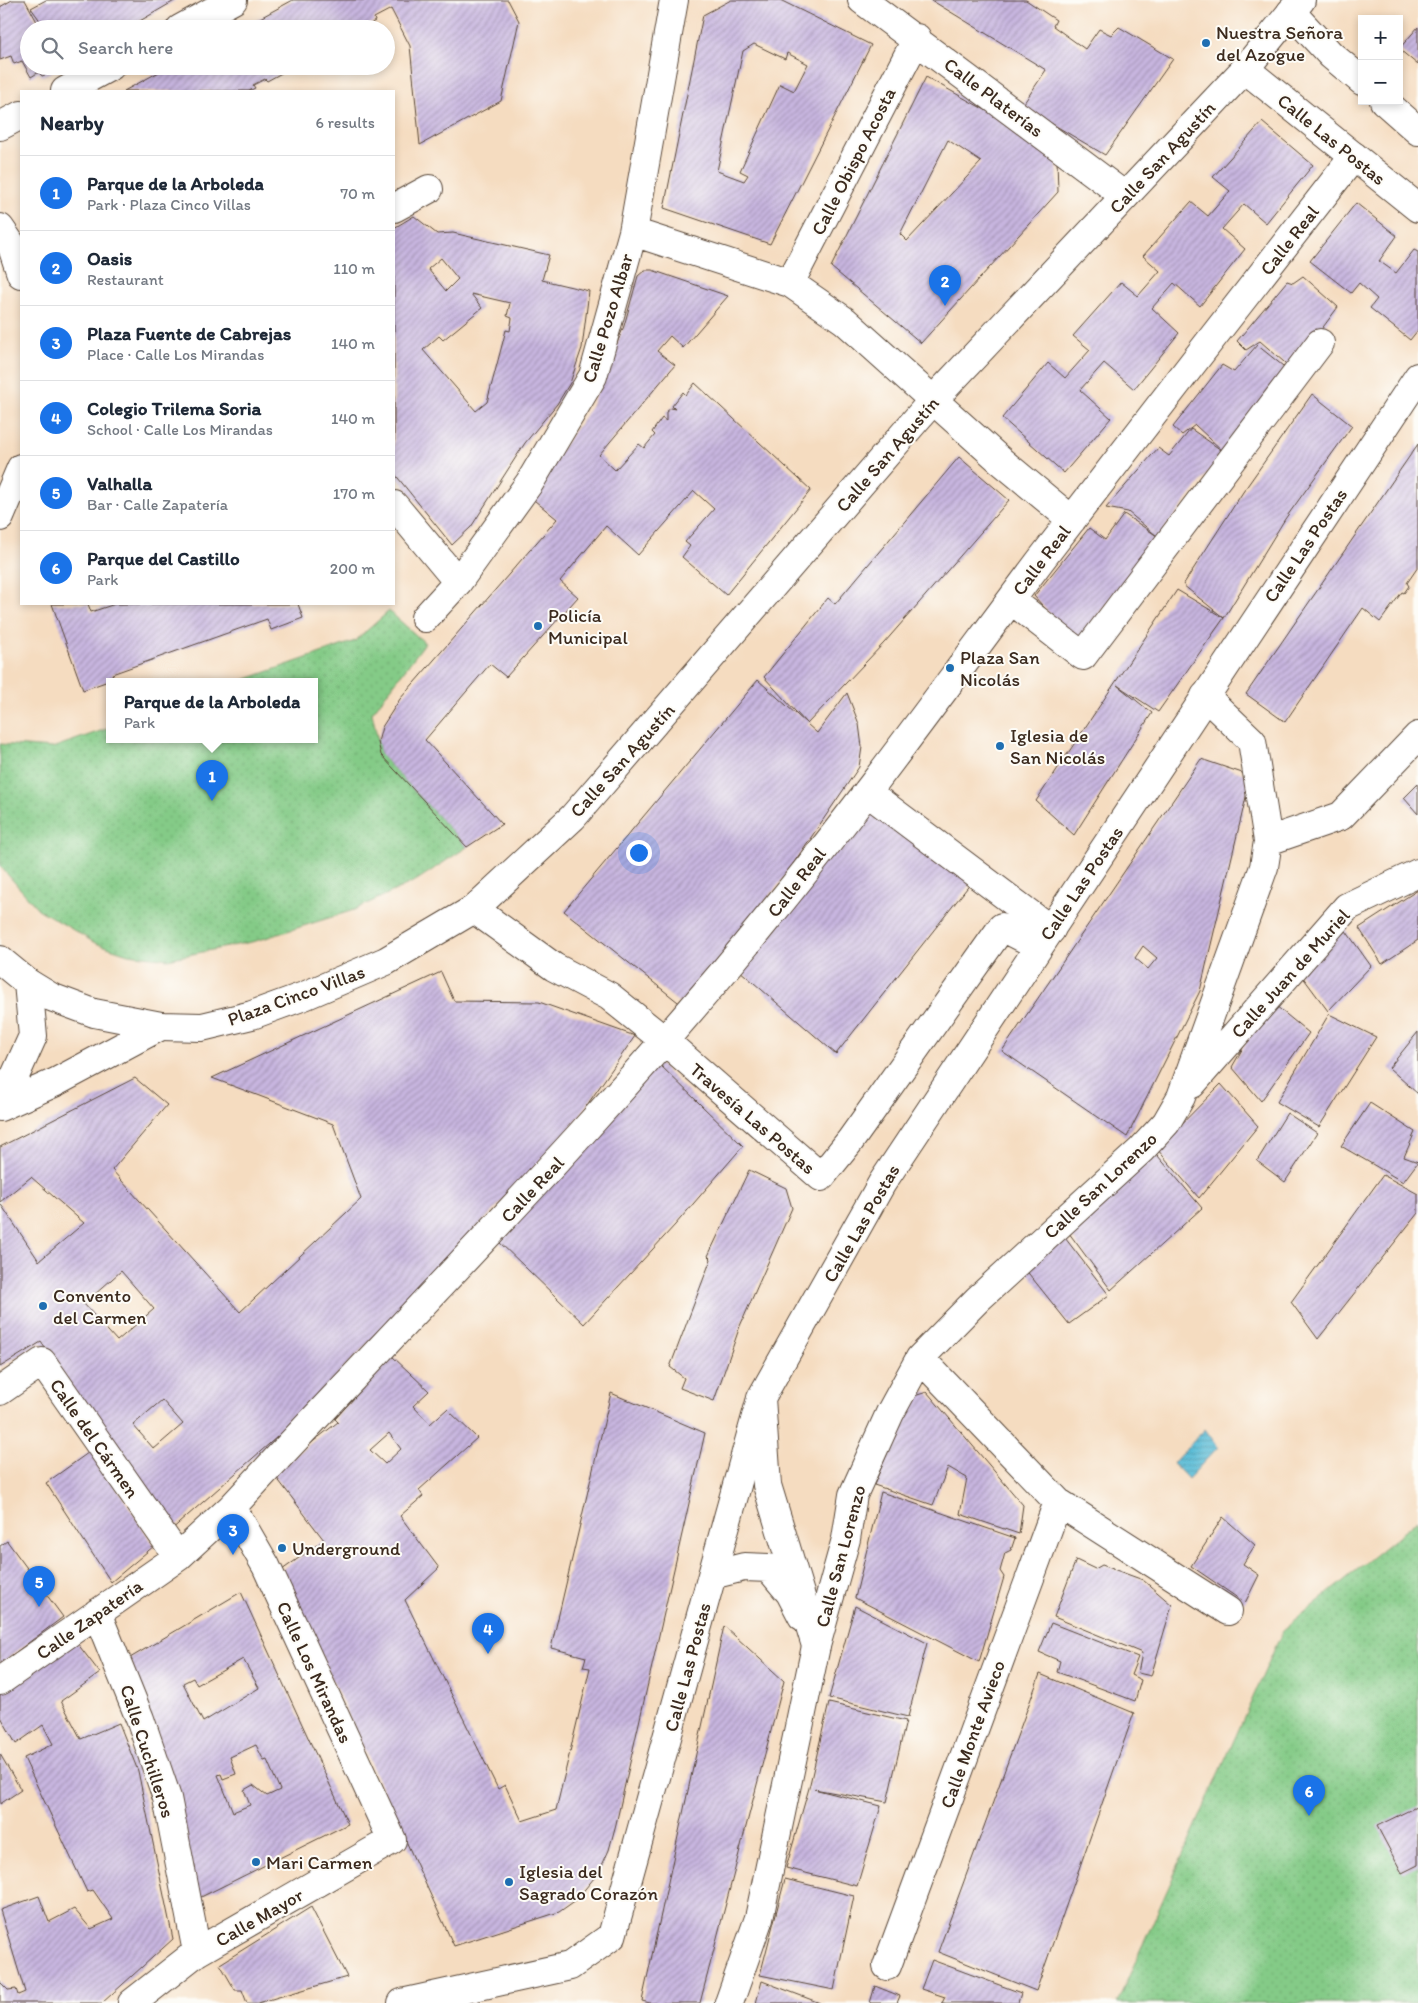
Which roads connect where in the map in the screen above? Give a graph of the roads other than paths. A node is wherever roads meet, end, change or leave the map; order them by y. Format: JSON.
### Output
{"nodes":[{"id":1,"x":233,"y":0,"type":"edge"},
{"id":2,"x":674,"y":0,"type":"edge"},
{"id":3,"x":862,"y":0,"type":"edge"},
{"id":4,"x":1296,"y":6,"type":"edge"},
{"id":5,"x":196,"y":20,"type":"edge"},
{"id":6,"x":917,"y":38,"type":"junction"},
{"id":7,"x":1245,"y":69,"type":"junction"},
{"id":8,"x":94,"y":75,"type":"edge"},
{"id":9,"x":1358,"y":78,"type":"edge"},
{"id":10,"x":67,"y":90,"type":"edge"},
{"id":11,"x":1389,"y":105,"type":"edge"},
{"id":12,"x":20,"y":116,"type":"edge"},
{"id":13,"x":0,"y":126,"type":"edge"},
{"id":14,"x":1418,"y":131,"type":"edge"},
{"id":15,"x":1354,"y":156,"type":"junction"},
{"id":16,"x":429,"y":189,"type":"dead end"},
{"id":17,"x":1125,"y":196,"type":"junction"},
{"id":18,"x":395,"y":207,"type":"edge"},
{"id":19,"x":1418,"y":208,"type":"edge"},
{"id":20,"x":0,"y":228,"type":"edge"},
{"id":21,"x":633,"y":232,"type":"junction"},
{"id":22,"x":20,"y":271,"type":"edge"},
{"id":23,"x":790,"y":283,"type":"junction"},
{"id":24,"x":1320,"y":344,"type":"dead end"},
{"id":25,"x":1418,"y":377,"type":"edge"},
{"id":26,"x":934,"y":400,"type":"junction"},
{"id":27,"x":20,"y":470,"type":"edge"},
{"id":28,"x":395,"y":506,"type":"edge"},
{"id":29,"x":0,"y":517,"type":"edge"},
{"id":30,"x":1072,"y":520,"type":"junction"},
{"id":31,"x":458,"y":582,"type":"junction"},
{"id":32,"x":1011,"y":600,"type":"junction"},
{"id":33,"x":425,"y":618,"type":"dead end"},
{"id":34,"x":1205,"y":696,"type":"junction"},
{"id":35,"x":1418,"y":736,"type":"edge"},
{"id":36,"x":867,"y":792,"type":"junction"},
{"id":37,"x":1268,"y":841,"type":"junction"},
{"id":38,"x":1418,"y":873,"type":"edge"},
{"id":39,"x":474,"y":909,"type":"junction"},
{"id":40,"x":1045,"y":938,"type":"junction"},
{"id":41,"x":0,"y":960,"type":"edge"},
{"id":42,"x":28,"y":983,"type":"junction"},
{"id":43,"x":161,"y":1026,"type":"junction"},
{"id":44,"x":665,"y":1041,"type":"junction"},
{"id":45,"x":0,"y":1092,"type":"edge"},
{"id":46,"x":1181,"y":1097,"type":"junction"},
{"id":47,"x":0,"y":1107,"type":"edge"},
{"id":48,"x":920,"y":1358,"type":"junction"},
{"id":49,"x":0,"y":1391,"type":"edge"},
{"id":50,"x":761,"y":1398,"type":"junction"},
{"id":51,"x":1058,"y":1502,"type":"junction"},
{"id":52,"x":232,"y":1506,"type":"junction"},
{"id":53,"x":178,"y":1557,"type":"junction"},
{"id":54,"x":712,"y":1575,"type":"junction"},
{"id":55,"x":1228,"y":1611,"type":"dead end"},
{"id":56,"x":97,"y":1613,"type":"junction"},
{"id":57,"x":816,"y":1646,"type":"junction"},
{"id":58,"x":0,"y":1681,"type":"edge"},
{"id":59,"x":392,"y":1840,"type":"joint"},
{"id":60,"x":197,"y":1952,"type":"junction"},
{"id":61,"x":886,"y":1966,"type":"dead end"},
{"id":62,"x":132,"y":2003,"type":"edge"},
{"id":63,"x":402,"y":2003,"type":"edge"},
{"id":64,"x":729,"y":2003,"type":"edge"}],
"edges":[{"from":1,"to":5,"type":"street"},
{"from":2,"to":21,"type":"street","name":"Calle Pozo Albar"},
{"from":3,"to":6,"type":"street","name":"Calle Platerías"},
{"from":4,"to":7,"type":"street","name":"Calle San Agustín"},
{"from":4,"to":9,"type":"street"},
{"from":6,"to":17,"type":"street","name":"Calle Platerías"},
{"from":6,"to":23,"type":"street","name":"Calle Obispo Acosta"},
{"from":7,"to":15,"type":"street","name":"Calle Las Postas"},
{"from":7,"to":17,"type":"street","name":"Calle San Agustín"},
{"from":8,"to":10,"type":"street"},
{"from":11,"to":14,"type":"street"},
{"from":12,"to":13,"type":"street"},
{"from":15,"to":19,"type":"street","name":"Calle Las Postas"},
{"from":15,"to":30,"type":"street","name":"Calle Real"},
{"from":16,"to":18,"type":"street"},
{"from":17,"to":26,"type":"street","name":"Calle San Agustín"},
{"from":20,"to":22,"type":"street"},
{"from":21,"to":23,"type":"street"},
{"from":21,"to":31,"type":"street","name":"Calle Pozo Albar"},
{"from":23,"to":26,"type":"street"},
{"from":24,"to":32,"type":"street"},
{"from":25,"to":34,"type":"street","name":"Calle Las Postas"},
{"from":26,"to":30,"type":"street"},
{"from":26,"to":39,"type":"street","name":"Calle San Agustín"},
{"from":27,"to":29,"type":"street"},
{"from":28,"to":31,"type":"street"},
{"from":30,"to":32,"type":"street","name":"Calle Real"},
{"from":31,"to":33,"type":"street","name":"Calle Pozo Albar"},
{"from":32,"to":36,"type":"street","name":"Calle Real"},
{"from":34,"to":37,"type":"street","name":"Calle San Lorenzo"},
{"from":34,"to":40,"type":"street","name":"Calle Las Postas"},
{"from":35,"to":37,"type":"street"},
{"from":36,"to":40,"type":"street"},
{"from":36,"to":44,"type":"street","name":"Calle Real"},
{"from":37,"to":46,"type":"street","name":"Calle San Lorenzo"},
{"from":38,"to":46,"type":"street","name":"Calle Juan de Muriel"},
{"from":39,"to":43,"type":"street","name":"Plaza Cinco Villas"},
{"from":39,"to":44,"type":"street","name":"Travesía Las Postas"},
{"from":40,"to":44,"type":"street","name":"Travesía Las Postas"},
{"from":40,"to":50,"type":"street","name":"Calle Las Postas"},
{"from":41,"to":42,"type":"street","name":"Plaza Cinco Villas"},
{"from":42,"to":43,"type":"street","name":"Plaza Cinco Villas"},
{"from":42,"to":45,"type":"street"},
{"from":43,"to":47,"type":"street"},
{"from":44,"to":52,"type":"street","name":"Calle Real"},
{"from":46,"to":48,"type":"street","name":"Calle San Lorenzo"},
{"from":48,"to":51,"type":"street"},
{"from":48,"to":57,"type":"street","name":"Calle San Lorenzo"},
{"from":49,"to":53,"type":"street","name":"Calle del Cármen"},
{"from":50,"to":54,"type":"street","name":"Calle Las Postas"},
{"from":50,"to":57,"type":"street"},
{"from":51,"to":55,"type":"street"},
{"from":51,"to":61,"type":"street","name":"Calle Monte Avieco"},
{"from":52,"to":53,"type":"street","name":"Calle Real"},
{"from":52,"to":59,"type":"street","name":"Calle Los Mirandas"},
{"from":53,"to":56,"type":"street","name":"Calle Zapatería"},
{"from":54,"to":57,"type":"street","name":"Calle San Lorenzo"},
{"from":54,"to":63,"type":"street","name":"Calle Las Postas"},
{"from":56,"to":58,"type":"street","name":"Calle Zapatería"},
{"from":56,"to":60,"type":"street","name":"Calle Cuchilleros"},
{"from":57,"to":64,"type":"street","name":"Calle San Lorenzo"},
{"from":59,"to":60,"type":"street","name":"Calle Mayor"},
{"from":60,"to":62,"type":"street","name":"Calle Mayor"}]}
